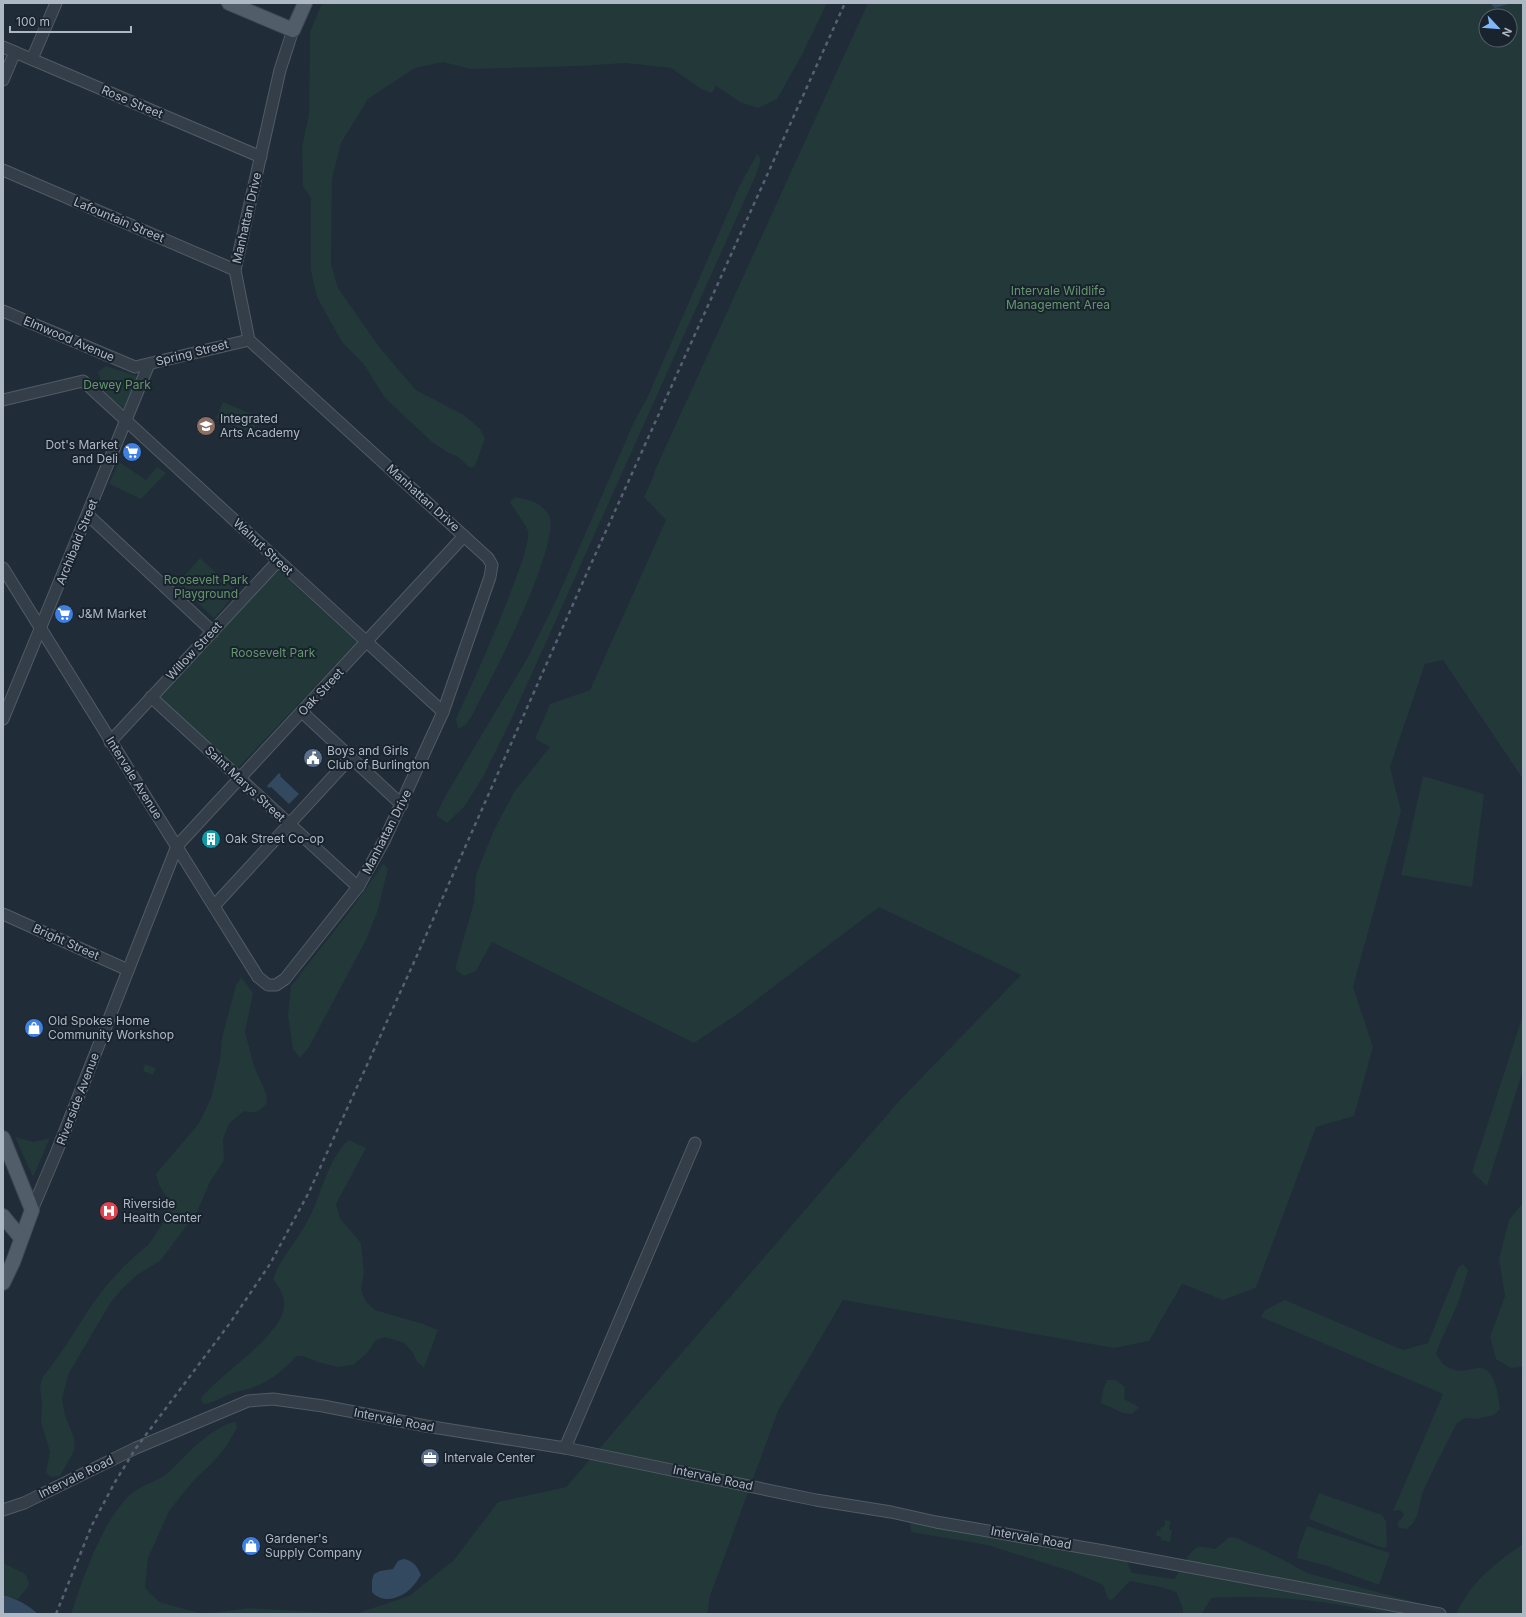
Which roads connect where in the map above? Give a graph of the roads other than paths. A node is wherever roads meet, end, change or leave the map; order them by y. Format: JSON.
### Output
{"nodes":[{"id":1,"x":56,"y":3,"type":"edge"},
{"id":2,"x":229,"y":3,"type":"edge"},
{"id":3,"x":305,"y":3,"type":"edge"},
{"id":4,"x":293,"y":30,"type":"junction"},
{"id":5,"x":3,"y":47,"type":"edge"},
{"id":6,"x":15,"y":52,"type":"junction"},
{"id":7,"x":32,"y":59,"type":"junction"},
{"id":8,"x":3,"y":80,"type":"edge"},
{"id":9,"x":261,"y":156,"type":"junction"},
{"id":10,"x":3,"y":170,"type":"edge"},
{"id":11,"x":235,"y":270,"type":"junction"},
{"id":12,"x":3,"y":311,"type":"edge"},
{"id":13,"x":249,"y":340,"type":"junction"},
{"id":14,"x":149,"y":364,"type":"junction"},
{"id":15,"x":135,"y":367,"type":"joint"},
{"id":16,"x":3,"y":400,"type":"edge"},
{"id":17,"x":126,"y":420,"type":"junction"},
{"id":18,"x":88,"y":515,"type":"junction"},
{"id":19,"x":464,"y":536,"type":"junction"},
{"id":20,"x":278,"y":561,"type":"junction"},
{"id":21,"x":3,"y":569,"type":"edge"},
{"id":22,"x":41,"y":628,"type":"junction"},
{"id":23,"x":213,"y":632,"type":"junction"},
{"id":24,"x":366,"y":642,"type":"junction"},
{"id":25,"x":152,"y":698,"type":"junction"},
{"id":26,"x":302,"y":712,"type":"junction"},
{"id":27,"x":443,"y":712,"type":"junction"},
{"id":28,"x":3,"y":719,"type":"edge"},
{"id":29,"x":110,"y":742,"type":"junction"},
{"id":30,"x":352,"y":757,"type":"junction"},
{"id":31,"x":240,"y":779,"type":"junction"},
{"id":32,"x":402,"y":805,"type":"junction"},
{"id":33,"x":289,"y":825,"type":"junction"},
{"id":34,"x":176,"y":846,"type":"junction"},
{"id":35,"x":358,"y":887,"type":"junction"},
{"id":36,"x":214,"y":906,"type":"junction"},
{"id":37,"x":3,"y":914,"type":"edge"},
{"id":38,"x":128,"y":970,"type":"junction"},
{"id":39,"x":268,"y":985,"type":"joint"},
{"id":40,"x":3,"y":1138,"type":"edge"},
{"id":41,"x":695,"y":1143,"type":"dead end"},
{"id":42,"x":32,"y":1210,"type":"junction"},
{"id":43,"x":3,"y":1216,"type":"edge"},
{"id":44,"x":21,"y":1238,"type":"junction"},
{"id":45,"x":3,"y":1283,"type":"edge"},
{"id":46,"x":565,"y":1448,"type":"junction"},
{"id":47,"x":3,"y":1510,"type":"edge"},
{"id":48,"x":1440,"y":1614,"type":"edge"}],
"edges":[{"from":1,"to":7,"type":"street"},
{"from":2,"to":4,"type":"main road"},
{"from":3,"to":4,"type":"main road","name":"Manhattan Drive"},
{"from":4,"to":9,"type":"street","name":"Manhattan Drive"},
{"from":5,"to":6,"type":"street","name":"Rose Street"},
{"from":6,"to":7,"type":"street","name":"Rose Street"},
{"from":6,"to":8,"type":"street"},
{"from":7,"to":9,"type":"street","name":"Rose Street"},
{"from":9,"to":11,"type":"street","name":"Manhattan Drive"},
{"from":10,"to":11,"type":"street","name":"Lafountain Street"},
{"from":11,"to":13,"type":"street","name":"Manhattan Drive"},
{"from":12,"to":15,"type":"street","name":"Elmwood Avenue"},
{"from":13,"to":14,"type":"street","name":"Spring Street"},
{"from":13,"to":19,"type":"street","name":"Manhattan Drive"},
{"from":14,"to":15,"type":"street","name":"Spring Street"},
{"from":14,"to":17,"type":"street","name":"Archibald Street"},
{"from":16,"to":17,"type":"street","name":"Walnut Street"},
{"from":17,"to":18,"type":"street","name":"Archibald Street"},
{"from":17,"to":20,"type":"street","name":"Walnut Street"},
{"from":18,"to":22,"type":"street","name":"Archibald Street"},
{"from":18,"to":23,"type":"street"},
{"from":19,"to":24,"type":"street","name":"Oak Street"},
{"from":19,"to":27,"type":"street","name":"Manhattan Drive"},
{"from":20,"to":23,"type":"street","name":"Willow Street"},
{"from":20,"to":24,"type":"street","name":"Walnut Street"},
{"from":21,"to":22,"type":"street","name":"Intervale Avenue"},
{"from":22,"to":28,"type":"street","name":"Archibald Street"},
{"from":22,"to":29,"type":"street","name":"Intervale Avenue"},
{"from":23,"to":25,"type":"street","name":"Willow Street"},
{"from":24,"to":26,"type":"street","name":"Oak Street"},
{"from":24,"to":27,"type":"street","name":"Walnut Street"},
{"from":25,"to":29,"type":"street","name":"Willow Street"},
{"from":25,"to":31,"type":"street","name":"Saint Marys Street"},
{"from":26,"to":30,"type":"street"},
{"from":26,"to":31,"type":"street","name":"Oak Street"},
{"from":27,"to":32,"type":"street","name":"Manhattan Drive"},
{"from":29,"to":34,"type":"street","name":"Intervale Avenue"},
{"from":30,"to":32,"type":"street"},
{"from":30,"to":33,"type":"street"},
{"from":31,"to":33,"type":"street","name":"Saint Marys Street"},
{"from":31,"to":34,"type":"street","name":"Oak Street"},
{"from":32,"to":35,"type":"street","name":"Manhattan Drive"},
{"from":33,"to":35,"type":"street","name":"Saint Marys Street"},
{"from":33,"to":36,"type":"street"},
{"from":34,"to":36,"type":"street","name":"Intervale Avenue"},
{"from":34,"to":38,"type":"street","name":"Riverside Avenue"},
{"from":35,"to":39,"type":"street","name":"Manhattan Drive"},
{"from":36,"to":39,"type":"street","name":"Intervale Avenue"},
{"from":37,"to":38,"type":"street","name":"Bright Street"},
{"from":38,"to":42,"type":"street","name":"Riverside Avenue"},
{"from":40,"to":42,"type":"main road"},
{"from":41,"to":46,"type":"street"},
{"from":42,"to":44,"type":"main road","name":"Riverside Avenue"},
{"from":43,"to":44,"type":"main road"},
{"from":44,"to":45,"type":"main road","name":"Riverside Avenue"},
{"from":46,"to":47,"type":"street","name":"Intervale Road"},
{"from":46,"to":48,"type":"street","name":"Intervale Road"}]}
